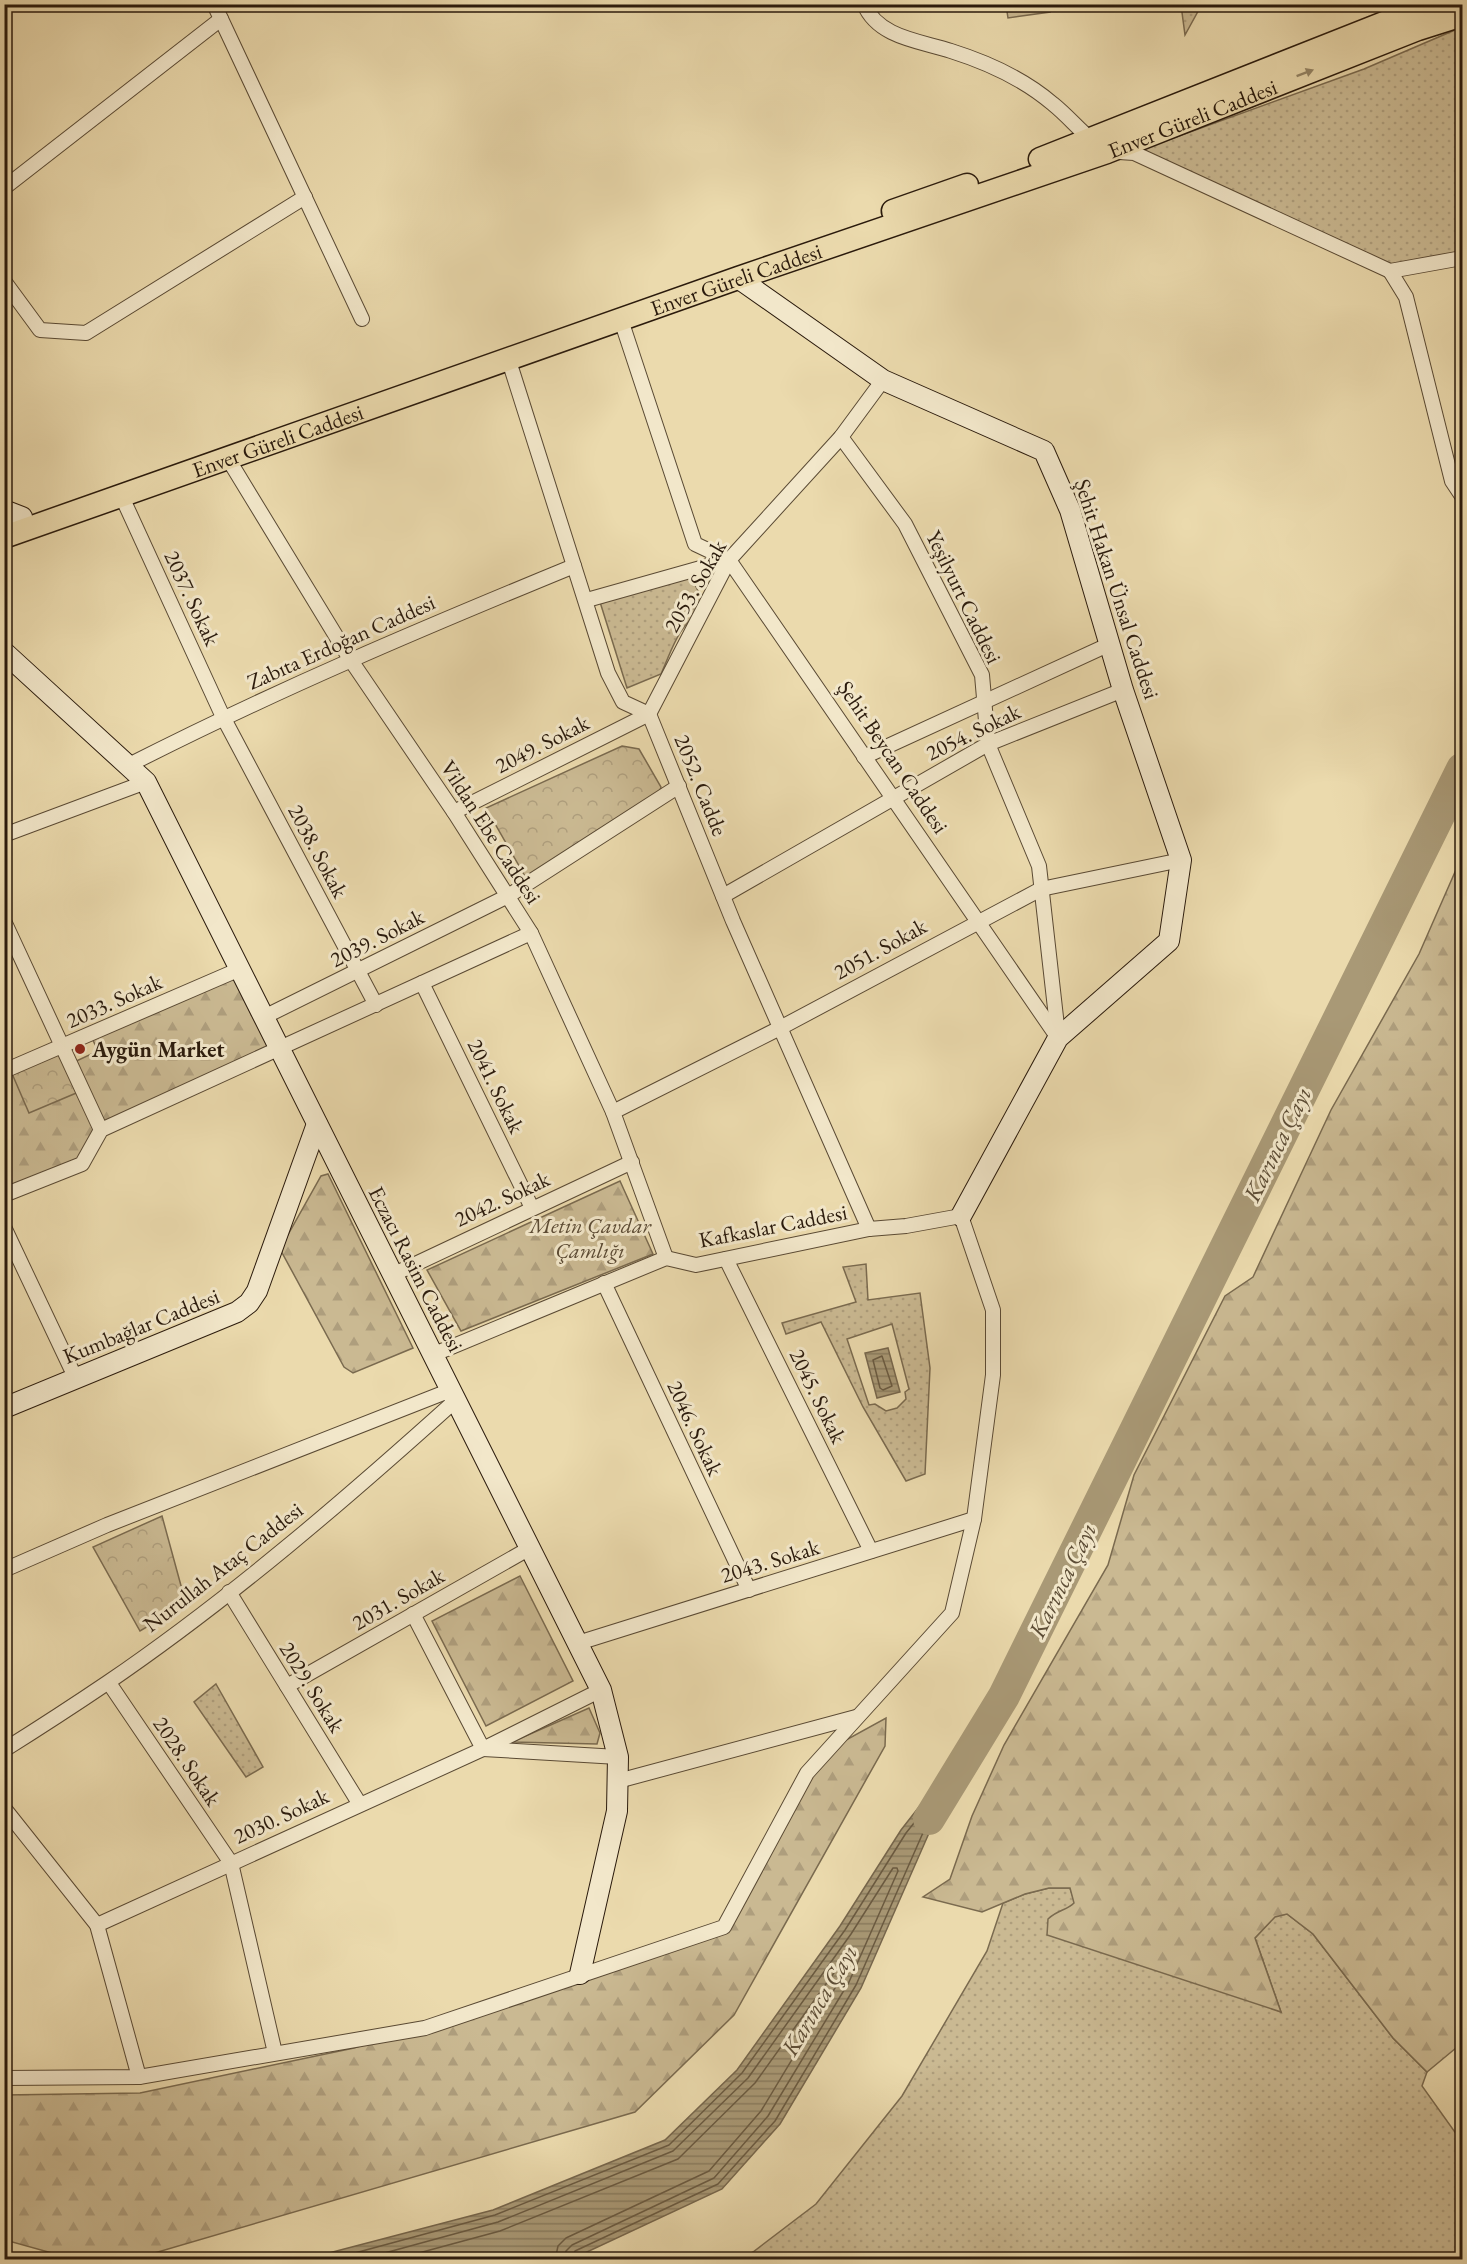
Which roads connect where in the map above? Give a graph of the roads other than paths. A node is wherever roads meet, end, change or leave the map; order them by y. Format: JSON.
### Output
{"nodes":[{"id":1,"x":214,"y":4,"type":"edge"},
{"id":2,"x":864,"y":4,"type":"edge"},
{"id":3,"x":1432,"y":4,"type":"edge"},
{"id":4,"x":1462,"y":15,"type":"edge"},
{"id":5,"x":221,"y":20,"type":"junction"},
{"id":6,"x":1099,"y":146,"type":"junction"},
{"id":7,"x":4,"y":188,"type":"edge"},
{"id":8,"x":305,"y":197,"type":"junction"},
{"id":9,"x":1462,"y":258,"type":"edge"},
{"id":10,"x":1390,"y":271,"type":"junction"},
{"id":11,"x":738,"y":278,"type":"junction"},
{"id":12,"x":4,"y":281,"type":"edge"},
{"id":13,"x":362,"y":319,"type":"dead end"},
{"id":14,"x":621,"y":320,"type":"junction"},
{"id":15,"x":509,"y":361,"type":"junction"},
{"id":16,"x":883,"y":380,"type":"junction"},
{"id":17,"x":841,"y":437,"type":"junction"},
{"id":18,"x":226,"y":457,"type":"junction"},
{"id":19,"x":1462,"y":496,"type":"edge"},
{"id":20,"x":122,"y":497,"type":"junction"},
{"id":21,"x":10,"y":517,"type":"edge"},
{"id":22,"x":4,"y":537,"type":"edge"},
{"id":23,"x":729,"y":560,"type":"junction"},
{"id":24,"x":574,"y":566,"type":"junction"},
{"id":25,"x":587,"y":600,"type":"junction"},
{"id":26,"x":1110,"y":644,"type":"junction"},
{"id":27,"x":4,"y":652,"type":"edge"},
{"id":28,"x":350,"y":659,"type":"junction"},
{"id":29,"x":1123,"y":690,"type":"junction"},
{"id":30,"x":985,"y":701,"type":"junction"},
{"id":31,"x":650,"y":714,"type":"junction"},
{"id":32,"x":223,"y":717,"type":"junction"},
{"id":33,"x":988,"y":744,"type":"junction"},
{"id":34,"x":864,"y":757,"type":"junction"},
{"id":35,"x":129,"y":765,"type":"junction"},
{"id":36,"x":146,"y":782,"type":"junction"},
{"id":37,"x":679,"y":786,"type":"junction"},
{"id":38,"x":892,"y":797,"type":"junction"},
{"id":39,"x":454,"y":812,"type":"junction"},
{"id":40,"x":4,"y":835,"type":"edge"},
{"id":41,"x":1181,"y":860,"type":"junction"},
{"id":42,"x":1041,"y":889,"type":"junction"},
{"id":43,"x":508,"y":896,"type":"junction"},
{"id":44,"x":723,"y":896,"type":"junction"},
{"id":45,"x":4,"y":921,"type":"edge"},
{"id":46,"x":976,"y":921,"type":"junction"},
{"id":47,"x":531,"y":933,"type":"junction"},
{"id":48,"x":240,"y":969,"type":"junction"},
{"id":49,"x":358,"y":971,"type":"junction"},
{"id":50,"x":422,"y":983,"type":"junction"},
{"id":51,"x":376,"y":1005,"type":"junction"},
{"id":52,"x":264,"y":1017,"type":"junction"},
{"id":53,"x":780,"y":1028,"type":"junction"},
{"id":54,"x":1058,"y":1038,"type":"junction"},
{"id":55,"x":62,"y":1046,"type":"junction"},
{"id":56,"x":280,"y":1049,"type":"junction"},
{"id":57,"x":4,"y":1071,"type":"edge"},
{"id":58,"x":613,"y":1112,"type":"junction"},
{"id":59,"x":317,"y":1124,"type":"junction"},
{"id":60,"x":101,"y":1130,"type":"junction"},
{"id":61,"x":632,"y":1162,"type":"junction"},
{"id":62,"x":4,"y":1195,"type":"edge"},
{"id":63,"x":532,"y":1208,"type":"junction"},
{"id":64,"x":961,"y":1216,"type":"junction"},
{"id":65,"x":4,"y":1227,"type":"edge"},
{"id":66,"x":868,"y":1229,"type":"junction"},
{"id":67,"x":666,"y":1258,"type":"junction"},
{"id":68,"x":726,"y":1260,"type":"junction"},
{"id":69,"x":392,"y":1275,"type":"junction"},
{"id":70,"x":604,"y":1283,"type":"junction"},
{"id":71,"x":432,"y":1355,"type":"junction"},
{"id":72,"x":76,"y":1379,"type":"junction"},
{"id":73,"x":453,"y":1395,"type":"junction"},
{"id":74,"x":4,"y":1408,"type":"edge"},
{"id":75,"x":974,"y":1519,"type":"junction"},
{"id":76,"x":530,"y":1548,"type":"junction"},
{"id":77,"x":872,"y":1551,"type":"junction"},
{"id":78,"x":4,"y":1570,"type":"edge"},
{"id":79,"x":749,"y":1590,"type":"junction"},
{"id":80,"x":229,"y":1592,"type":"junction"},
{"id":81,"x":413,"y":1614,"type":"junction"},
{"id":82,"x":578,"y":1643,"type":"junction"},
{"id":83,"x":109,"y":1683,"type":"junction"},
{"id":84,"x":287,"y":1686,"type":"junction"},
{"id":85,"x":602,"y":1690,"type":"junction"},
{"id":86,"x":858,"y":1717,"type":"junction"},
{"id":87,"x":483,"y":1749,"type":"junction"},
{"id":88,"x":4,"y":1750,"type":"edge"},
{"id":89,"x":618,"y":1757,"type":"junction"},
{"id":90,"x":618,"y":1780,"type":"junction"},
{"id":91,"x":359,"y":1803,"type":"junction"},
{"id":92,"x":4,"y":1808,"type":"edge"},
{"id":93,"x":231,"y":1863,"type":"junction"},
{"id":94,"x":97,"y":1925,"type":"junction"},
{"id":95,"x":580,"y":1974,"type":"junction"},
{"id":96,"x":275,"y":2053,"type":"junction"},
{"id":97,"x":139,"y":2077,"type":"junction"},
{"id":98,"x":4,"y":2078,"type":"edge"}],
"edges":[{"from":1,"to":5,"type":"street"},
{"from":2,"to":6,"type":"street"},
{"from":3,"to":6,"type":"main road","name":"Enver Güreli Caddesi"},
{"from":6,"to":4,"type":"main road","name":"Enver Güreli Caddesi","one_way":true},
{"from":5,"to":7,"type":"street"},
{"from":5,"to":8,"type":"street"},
{"from":6,"to":10,"type":"street"},
{"from":6,"to":11,"type":"main road","name":"Enver Güreli Caddesi"},
{"from":6,"to":21,"type":"main road","name":"Enver Güreli Caddesi"},
{"from":8,"to":12,"type":"street"},
{"from":8,"to":13,"type":"street"},
{"from":9,"to":10,"type":"street"},
{"from":10,"to":19,"type":"street"},
{"from":11,"to":14,"type":"main road","name":"Enver Güreli Caddesi"},
{"from":11,"to":16,"type":"main road","name":"Şehit Hakan Ünsal Caddesi"},
{"from":14,"to":15,"type":"main road","name":"Enver Güreli Caddesi"},
{"from":14,"to":23,"type":"street","name":"Şehit Beycan Caddesi"},
{"from":15,"to":18,"type":"main road","name":"Enver Güreli Caddesi"},
{"from":15,"to":24,"type":"street","name":"2052. Cadde"},
{"from":16,"to":17,"type":"street","name":"2053. Sokak"},
{"from":16,"to":26,"type":"main road","name":"Şehit Hakan Ünsal Caddesi"},
{"from":17,"to":23,"type":"street","name":"2053. Sokak"},
{"from":17,"to":30,"type":"street","name":"Yeşilyurt Caddesi"},
{"from":18,"to":20,"type":"main road","name":"Enver Güreli Caddesi"},
{"from":18,"to":28,"type":"street","name":"Vildan Ebe Caddesi"},
{"from":20,"to":22,"type":"main road","name":"Enver Güreli Caddesi"},
{"from":20,"to":32,"type":"street","name":"2037. Sokak"},
{"from":23,"to":25,"type":"street"},
{"from":23,"to":31,"type":"street","name":"2053. Sokak"},
{"from":23,"to":34,"type":"street","name":"Şehit Beycan Caddesi"},
{"from":24,"to":25,"type":"street","name":"2052. Cadde"},
{"from":24,"to":28,"type":"street","name":"Zabıta Erdoğan Caddesi"},
{"from":25,"to":31,"type":"street","name":"2052. Cadde"},
{"from":26,"to":29,"type":"main road","name":"Şehit Hakan Ünsal Caddesi"},
{"from":26,"to":30,"type":"street"},
{"from":27,"to":35,"type":"main road","name":"Eczacı Rasim Caddesi"},
{"from":28,"to":32,"type":"street","name":"Zabıta Erdoğan Caddesi"},
{"from":28,"to":39,"type":"street","name":"Vildan Ebe Caddesi"},
{"from":29,"to":33,"type":"street","name":"2054. Sokak"},
{"from":29,"to":41,"type":"main road","name":"Şehit Hakan Ünsal Caddesi"},
{"from":30,"to":33,"type":"street","name":"Yeşilyurt Caddesi"},
{"from":30,"to":34,"type":"street"},
{"from":31,"to":37,"type":"street","name":"2052. Cadde"},
{"from":31,"to":39,"type":"street","name":"2049. Sokak"},
{"from":32,"to":35,"type":"street","name":"Zabıta Erdoğan Caddesi"},
{"from":32,"to":49,"type":"street","name":"2038. Sokak"},
{"from":33,"to":38,"type":"street","name":"2054. Sokak"},
{"from":33,"to":42,"type":"street","name":"Yeşilyurt Caddesi"},
{"from":34,"to":38,"type":"street","name":"Şehit Beycan Caddesi"},
{"from":35,"to":36,"type":"main road","name":"Eczacı Rasim Caddesi"},
{"from":36,"to":40,"type":"street"},
{"from":36,"to":48,"type":"main road","name":"Eczacı Rasim Caddesi"},
{"from":37,"to":43,"type":"street","name":"2039. Sokak"},
{"from":37,"to":44,"type":"street","name":"2052. Cadde"},
{"from":38,"to":44,"type":"street","name":"2054. Sokak"},
{"from":38,"to":46,"type":"street","name":"Şehit Beycan Caddesi"},
{"from":39,"to":43,"type":"street","name":"Vildan Ebe Caddesi"},
{"from":41,"to":42,"type":"street","name":"2051. Sokak"},
{"from":41,"to":54,"type":"main road","name":"Şehit Hakan Ünsal Caddesi"},
{"from":42,"to":46,"type":"street","name":"2051. Sokak"},
{"from":42,"to":54,"type":"street","name":"Yeşilyurt Caddesi"},
{"from":43,"to":47,"type":"street","name":"Vildan Ebe Caddesi"},
{"from":43,"to":49,"type":"street","name":"2039. Sokak"},
{"from":44,"to":53,"type":"street","name":"2052. Cadde"},
{"from":45,"to":55,"type":"street"},
{"from":46,"to":53,"type":"street","name":"2051. Sokak"},
{"from":46,"to":54,"type":"street","name":"Şehit Beycan Caddesi"},
{"from":47,"to":50,"type":"street"},
{"from":47,"to":58,"type":"street","name":"Vildan Ebe Caddesi"},
{"from":48,"to":52,"type":"main road","name":"Eczacı Rasim Caddesi"},
{"from":48,"to":55,"type":"street","name":"2033. Sokak"},
{"from":49,"to":51,"type":"street","name":"2038. Sokak"},
{"from":49,"to":52,"type":"street","name":"2039. Sokak"},
{"from":50,"to":51,"type":"street"},
{"from":50,"to":63,"type":"street","name":"2041. Sokak"},
{"from":51,"to":56,"type":"street"},
{"from":52,"to":56,"type":"main road","name":"Eczacı Rasim Caddesi"},
{"from":53,"to":58,"type":"street","name":"2051. Sokak"},
{"from":53,"to":66,"type":"street","name":"2052. Cadde"},
{"from":54,"to":64,"type":"main road"},
{"from":55,"to":57,"type":"street","name":"2033. Sokak"},
{"from":55,"to":60,"type":"street"},
{"from":56,"to":59,"type":"main road","name":"Eczacı Rasim Caddesi"},
{"from":56,"to":60,"type":"street"},
{"from":58,"to":61,"type":"street","name":"Vildan Ebe Caddesi"},
{"from":59,"to":69,"type":"main road","name":"Eczacı Rasim Caddesi"},
{"from":59,"to":72,"type":"main road","name":"Kumbağlar Caddesi"},
{"from":60,"to":62,"type":"street"},
{"from":61,"to":63,"type":"street","name":"2042. Sokak"},
{"from":61,"to":67,"type":"street","name":"Vildan Ebe Caddesi"},
{"from":63,"to":69,"type":"street","name":"2042. Sokak"},
{"from":64,"to":66,"type":"street","name":"Kafkaslar Caddesi"},
{"from":64,"to":75,"type":"street"},
{"from":65,"to":72,"type":"street"},
{"from":66,"to":68,"type":"street","name":"Kafkaslar Caddesi"},
{"from":67,"to":68,"type":"street","name":"Kafkaslar Caddesi"},
{"from":67,"to":70,"type":"street"},
{"from":68,"to":77,"type":"street","name":"2045. Sokak"},
{"from":69,"to":71,"type":"main road","name":"Eczacı Rasim Caddesi"},
{"from":70,"to":71,"type":"street"},
{"from":70,"to":79,"type":"street","name":"2046. Sokak"},
{"from":71,"to":73,"type":"main road","name":"Eczacı Rasim Caddesi"},
{"from":72,"to":74,"type":"main road","name":"Kumbağlar Caddesi"},
{"from":73,"to":76,"type":"main road","name":"Eczacı Rasim Caddesi"},
{"from":73,"to":78,"type":"street"},
{"from":73,"to":80,"type":"street","name":"Nurullah Ataç Caddesi"},
{"from":75,"to":77,"type":"street","name":"2043. Sokak"},
{"from":75,"to":86,"type":"street"},
{"from":76,"to":81,"type":"street","name":"2031. Sokak"},
{"from":76,"to":82,"type":"main road","name":"Eczacı Rasim Caddesi"},
{"from":77,"to":79,"type":"street","name":"2043. Sokak"},
{"from":79,"to":82,"type":"street","name":"2043. Sokak"},
{"from":80,"to":83,"type":"street","name":"Nurullah Ataç Caddesi"},
{"from":80,"to":84,"type":"street","name":"2029. Sokak"},
{"from":81,"to":84,"type":"street","name":"2031. Sokak"},
{"from":81,"to":87,"type":"street"},
{"from":82,"to":85,"type":"main road","name":"Eczacı Rasim Caddesi"},
{"from":83,"to":88,"type":"street","name":"Nurullah Ataç Caddesi"},
{"from":83,"to":93,"type":"street","name":"2028. Sokak"},
{"from":84,"to":91,"type":"street","name":"2029. Sokak"},
{"from":85,"to":87,"type":"street","name":"2030. Sokak"},
{"from":85,"to":89,"type":"main road","name":"Eczacı Rasim Caddesi"},
{"from":86,"to":90,"type":"street"},
{"from":86,"to":95,"type":"street"},
{"from":87,"to":89,"type":"street","name":"2030. Sokak"},
{"from":87,"to":91,"type":"street","name":"2030. Sokak"},
{"from":89,"to":90,"type":"main road","name":"Eczacı Rasim Caddesi"},
{"from":90,"to":95,"type":"main road","name":"Eczacı Rasim Caddesi"},
{"from":91,"to":93,"type":"street","name":"2030. Sokak"},
{"from":92,"to":94,"type":"street"},
{"from":93,"to":94,"type":"street","name":"2030. Sokak"},
{"from":93,"to":96,"type":"street"},
{"from":94,"to":97,"type":"street"},
{"from":95,"to":96,"type":"street"},
{"from":96,"to":97,"type":"street"},
{"from":97,"to":98,"type":"street"}]}
